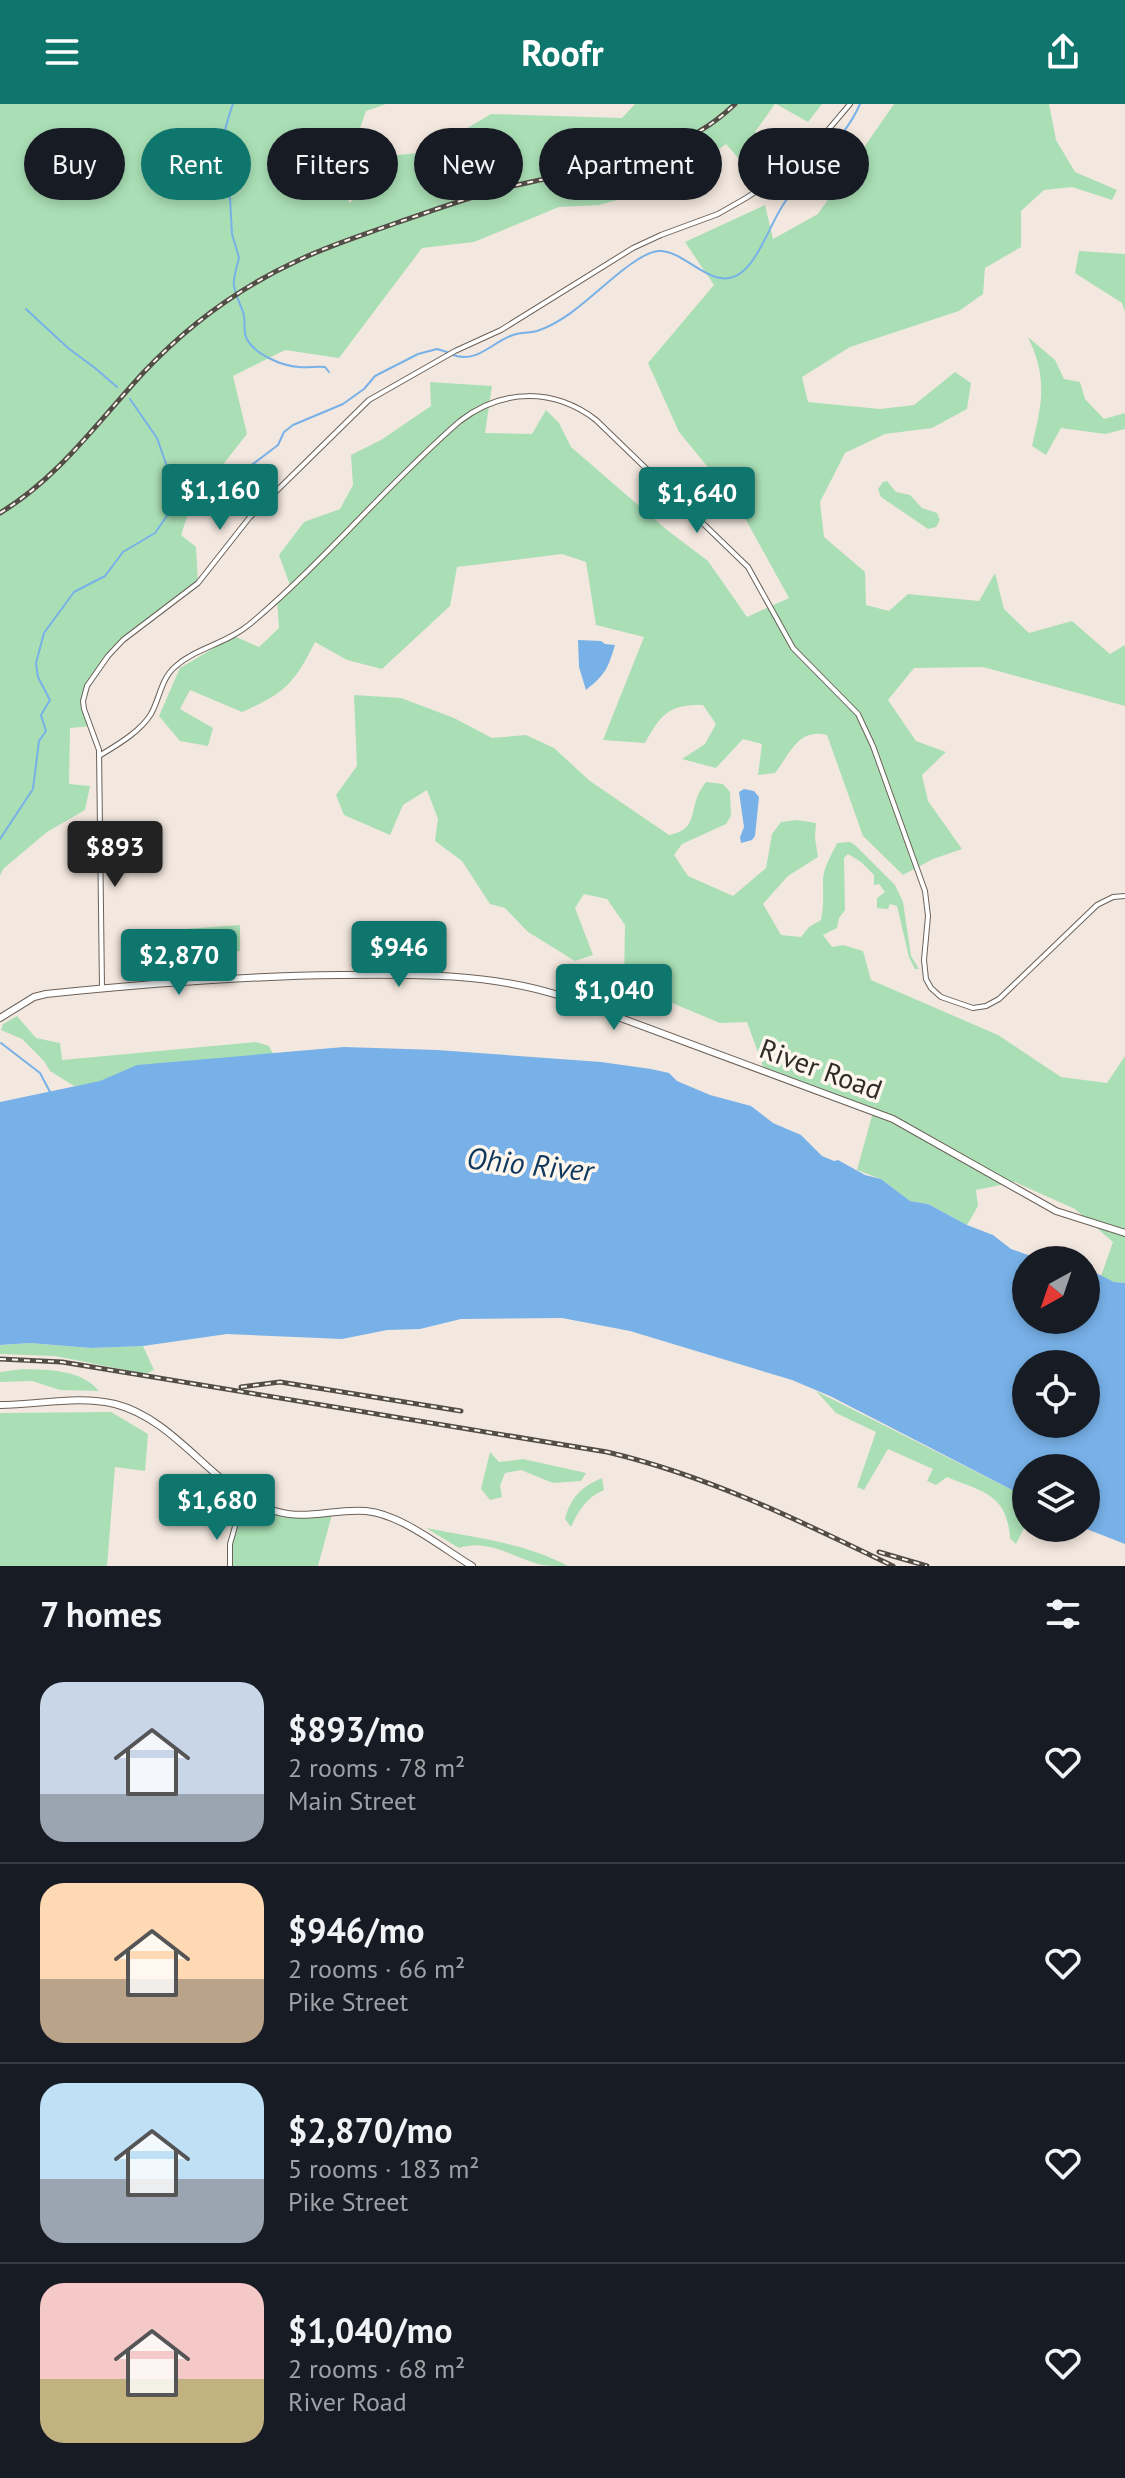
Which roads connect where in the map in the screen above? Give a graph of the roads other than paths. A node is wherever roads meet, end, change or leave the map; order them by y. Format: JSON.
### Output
{"nodes":[{"id":1,"x":850,"y":104,"type":"edge"},
{"id":2,"x":99,"y":756,"type":"junction"},
{"id":3,"x":1125,"y":896,"type":"edge"},
{"id":4,"x":102,"y":988,"type":"junction"},
{"id":5,"x":0,"y":1018,"type":"edge"},
{"id":6,"x":1125,"y":1233,"type":"edge"},
{"id":7,"x":0,"y":1405,"type":"edge"},
{"id":8,"x":244,"y":1495,"type":"junction"},
{"id":9,"x":230,"y":1566,"type":"edge"},
{"id":10,"x":472,"y":1566,"type":"edge"}],
"edges":[{"from":1,"to":2,"type":"street"},
{"from":2,"to":3,"type":"street"},
{"from":2,"to":4,"type":"street"},
{"from":4,"to":5,"type":"main road","name":"River Road"},
{"from":4,"to":6,"type":"main road","name":"River Road"},
{"from":7,"to":8,"type":"main road"},
{"from":8,"to":9,"type":"street"},
{"from":8,"to":10,"type":"main road"}]}
